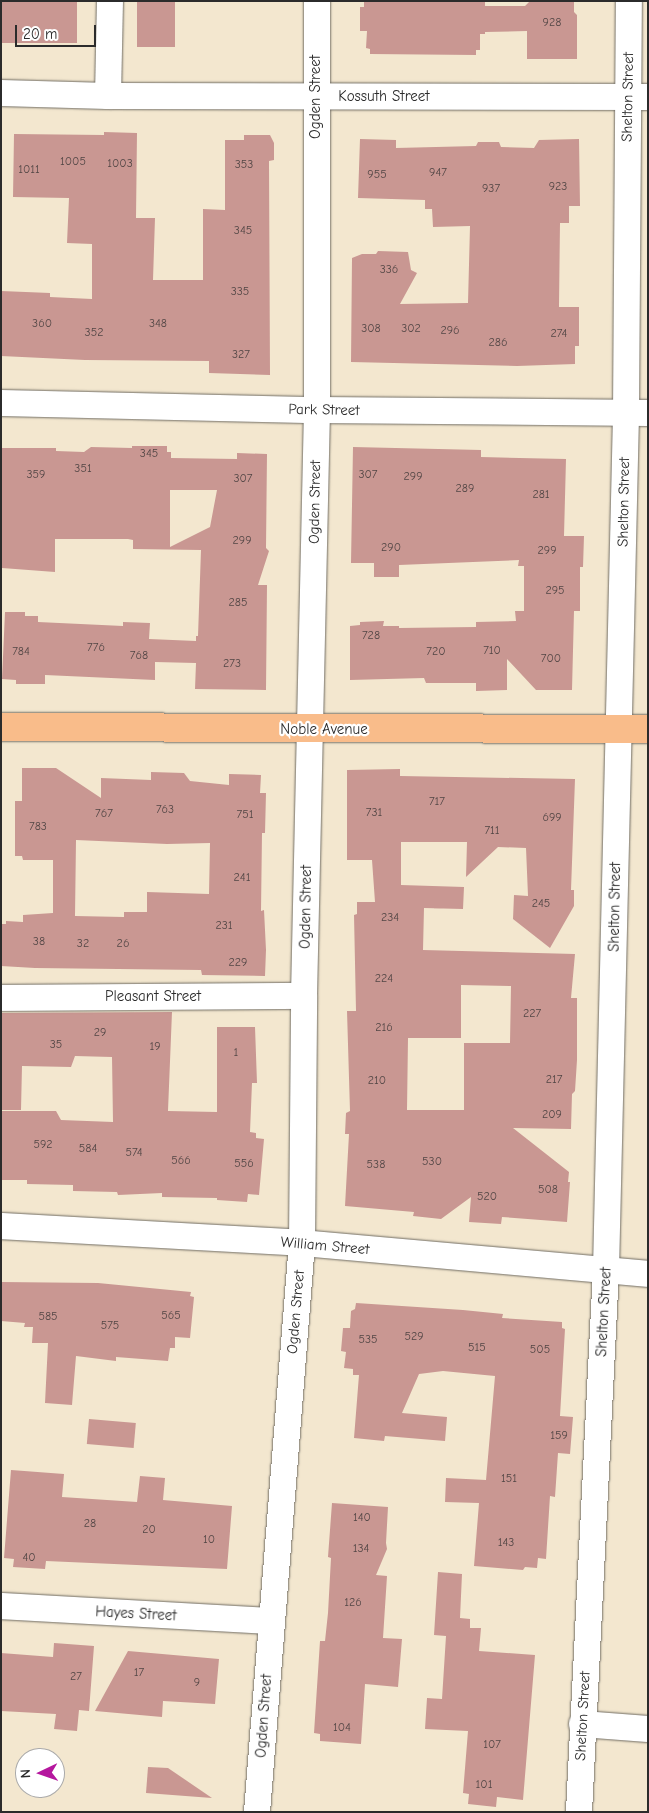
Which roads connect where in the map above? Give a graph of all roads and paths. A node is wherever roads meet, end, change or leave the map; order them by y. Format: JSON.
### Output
{"nodes":[{"id":1,"x":110,"y":1,"type":"edge"},
{"id":2,"x":317,"y":1,"type":"edge"},
{"id":3,"x":629,"y":1,"type":"edge"},
{"id":4,"x":1,"y":93,"type":"edge"},
{"id":5,"x":108,"y":96,"type":"junction"},
{"id":6,"x":316,"y":96,"type":"junction"},
{"id":7,"x":638,"y":97,"type":"edge"},
{"id":8,"x":1,"y":403,"type":"edge"},
{"id":9,"x":317,"y":410,"type":"junction"},
{"id":10,"x":637,"y":413,"type":"edge"},
{"id":11,"x":1,"y":727,"type":"edge"},
{"id":12,"x":619,"y":729,"type":"junction"},
{"id":13,"x":310,"y":730,"type":"junction"},
{"id":14,"x":648,"y":730,"type":"edge"},
{"id":15,"x":304,"y":996,"type":"junction"},
{"id":16,"x":1,"y":998,"type":"edge"},
{"id":17,"x":1,"y":1226,"type":"edge"},
{"id":18,"x":302,"y":1243,"type":"junction"},
{"id":19,"x":606,"y":1270,"type":"junction"},
{"id":20,"x":648,"y":1274,"type":"edge"},
{"id":21,"x":1,"y":1606,"type":"edge"},
{"id":22,"x":271,"y":1621,"type":"junction"},
{"id":23,"x":582,"y":1724,"type":"junction"},
{"id":24,"x":648,"y":1729,"type":"edge"},
{"id":25,"x":257,"y":1812,"type":"edge"},
{"id":26,"x":579,"y":1812,"type":"edge"}],
"edges":[{"from":1,"to":5,"type":"street"},
{"from":2,"to":6,"type":"street","name":"Ogden Street"},
{"from":3,"to":7,"type":"street","name":"Shelton Street"},
{"from":4,"to":5,"type":"street","name":"Kossuth Street"},
{"from":5,"to":6,"type":"street","name":"Kossuth Street"},
{"from":6,"to":7,"type":"street","name":"Kossuth Street"},
{"from":6,"to":9,"type":"street","name":"Ogden Street"},
{"from":7,"to":10,"type":"street","name":"Shelton Street"},
{"from":8,"to":9,"type":"street","name":"Park Street"},
{"from":9,"to":10,"type":"street","name":"Park Street"},
{"from":9,"to":13,"type":"street","name":"Ogden Street"},
{"from":10,"to":12,"type":"street","name":"Shelton Street"},
{"from":11,"to":13,"type":"main road","name":"Noble Avenue"},
{"from":12,"to":13,"type":"main road","name":"Noble Avenue"},
{"from":12,"to":14,"type":"main road","name":"Noble Avenue"},
{"from":12,"to":19,"type":"street","name":"Shelton Street"},
{"from":13,"to":15,"type":"street","name":"Ogden Street"},
{"from":15,"to":16,"type":"street","name":"Pleasant Street"},
{"from":15,"to":18,"type":"street","name":"Ogden Street"},
{"from":17,"to":18,"type":"street","name":"William Street"},
{"from":18,"to":19,"type":"street","name":"William Street"},
{"from":18,"to":22,"type":"street","name":"Ogden Street"},
{"from":19,"to":20,"type":"street","name":"William Street"},
{"from":19,"to":23,"type":"street","name":"Shelton Street"},
{"from":21,"to":22,"type":"street","name":"Hayes Street"},
{"from":22,"to":25,"type":"street","name":"Ogden Street"},
{"from":23,"to":24,"type":"street"},
{"from":23,"to":26,"type":"street","name":"Shelton Street"}]}
